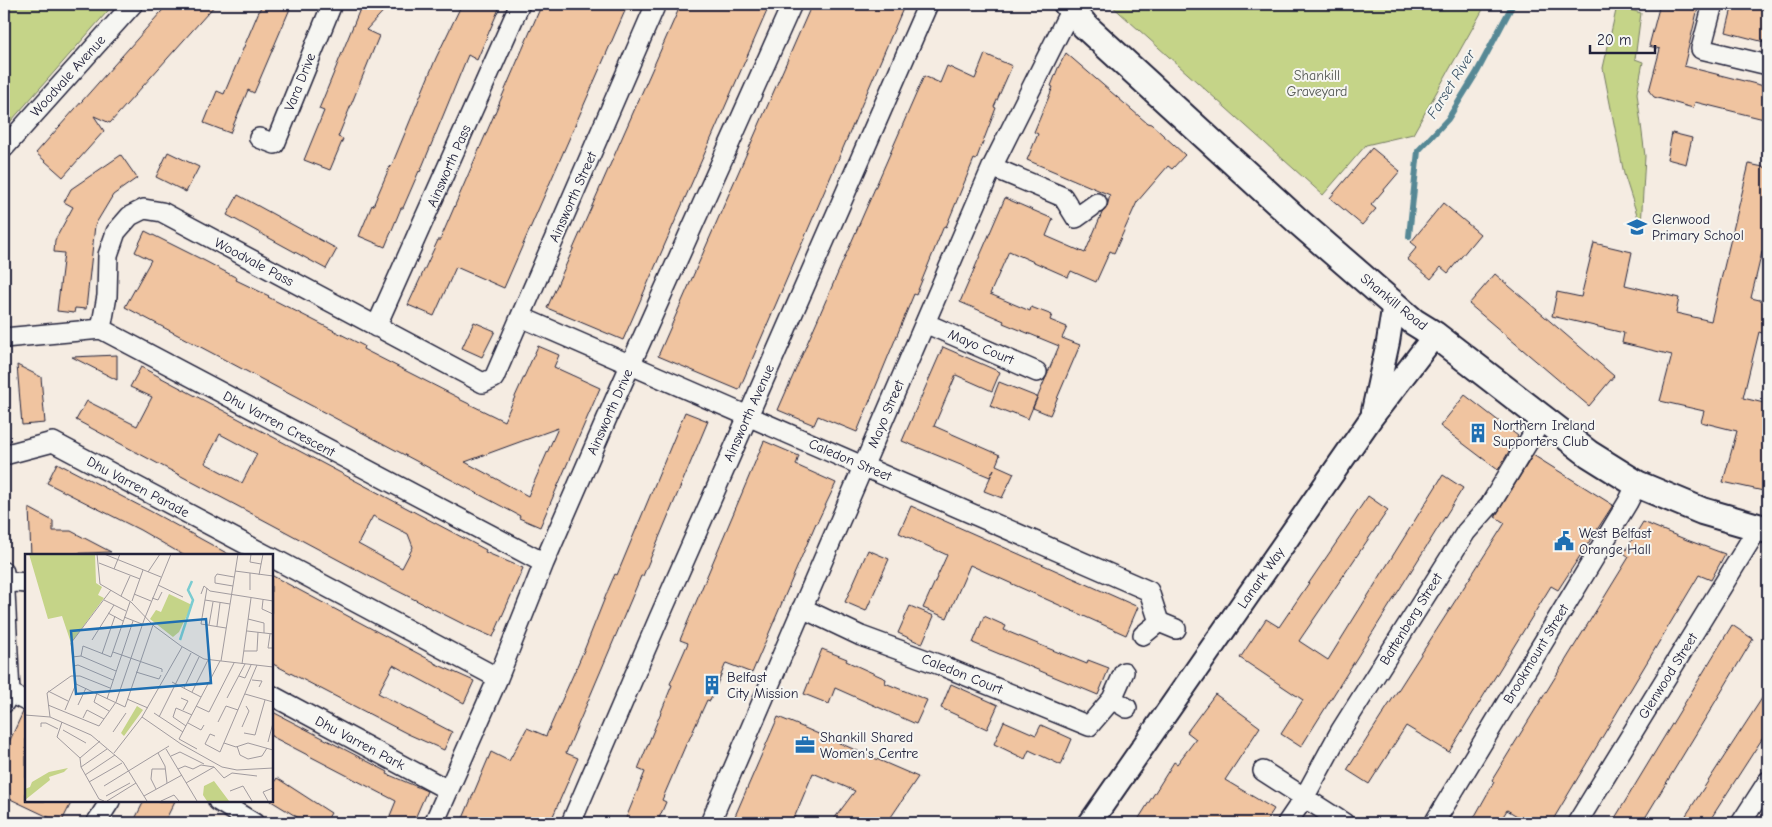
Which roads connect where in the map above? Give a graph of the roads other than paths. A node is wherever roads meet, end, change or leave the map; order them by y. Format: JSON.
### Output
{"nodes":[{"id":1,"x":133,"y":4,"type":"edge"},
{"id":2,"x":332,"y":4,"type":"edge"},
{"id":3,"x":520,"y":4,"type":"edge"},
{"id":4,"x":656,"y":4,"type":"edge"},
{"id":5,"x":792,"y":4,"type":"edge"},
{"id":6,"x":928,"y":4,"type":"edge"},
{"id":7,"x":1713,"y":4,"type":"edge"},
{"id":8,"x":1069,"y":6,"type":"edge"},
{"id":9,"x":1768,"y":65,"type":"edge"},
{"id":10,"x":259,"y":138,"type":"dead end"},
{"id":11,"x":4,"y":148,"type":"edge"},
{"id":12,"x":992,"y":168,"type":"junction"},
{"id":13,"x":1097,"y":203,"type":"dead end"},
{"id":14,"x":1394,"y":303,"type":"junction"},
{"id":15,"x":521,"y":317,"type":"junction"},
{"id":16,"x":925,"y":323,"type":"junction"},
{"id":17,"x":376,"y":327,"type":"junction"},
{"id":18,"x":101,"y":330,"type":"junction"},
{"id":19,"x":1435,"y":334,"type":"junction"},
{"id":20,"x":4,"y":338,"type":"edge"},
{"id":21,"x":630,"y":364,"type":"junction"},
{"id":22,"x":1037,"y":372,"type":"dead end"},
{"id":23,"x":482,"y":383,"type":"joint"},
{"id":24,"x":748,"y":416,"type":"junction"},
{"id":25,"x":1372,"y":417,"type":"junction"},
{"id":26,"x":1542,"y":419,"type":"junction"},
{"id":27,"x":4,"y":455,"type":"edge"},
{"id":28,"x":863,"y":466,"type":"junction"},
{"id":29,"x":1636,"y":484,"type":"junction"},
{"id":30,"x":1763,"y":529,"type":"edge"},
{"id":31,"x":264,"y":554,"type":"edge"},
{"id":32,"x":272,"y":558,"type":"edge"},
{"id":33,"x":544,"y":563,"type":"junction"},
{"id":34,"x":4,"y":572,"type":"edge"},
{"id":35,"x":4,"y":581,"type":"edge"},
{"id":36,"x":25,"y":583,"type":"edge"},
{"id":37,"x":802,"y":608,"type":"junction"},
{"id":38,"x":1143,"y":635,"type":"dead end"},
{"id":39,"x":1124,"y":672,"type":"dead end"},
{"id":40,"x":498,"y":678,"type":"junction"},
{"id":41,"x":272,"y":696,"type":"edge"},
{"id":42,"x":13,"y":699,"type":"edge"},
{"id":43,"x":1263,"y":770,"type":"dead end"},
{"id":44,"x":1768,"y":781,"type":"edge"},
{"id":45,"x":448,"y":790,"type":"junction"},
{"id":46,"x":1304,"y":798,"type":"junction"},
{"id":47,"x":109,"y":802,"type":"edge"},
{"id":48,"x":220,"y":802,"type":"edge"},
{"id":49,"x":96,"y":823,"type":"edge"},
{"id":50,"x":254,"y":823,"type":"edge"},
{"id":51,"x":434,"y":823,"type":"edge"},
{"id":52,"x":571,"y":823,"type":"edge"},
{"id":53,"x":710,"y":823,"type":"edge"},
{"id":54,"x":1090,"y":823,"type":"edge"},
{"id":55,"x":1287,"y":823,"type":"edge"},
{"id":56,"x":1344,"y":823,"type":"edge"},
{"id":57,"x":1434,"y":823,"type":"edge"},
{"id":58,"x":1577,"y":823,"type":"edge"},
{"id":59,"x":1741,"y":823,"type":"edge"}],
"edges":[{"from":1,"to":11,"type":"street","name":"Woodvale Avenue"},
{"from":2,"to":10,"type":"street","name":"Vara Drive"},
{"from":3,"to":17,"type":"street","name":"Ainsworth Pass"},
{"from":4,"to":15,"type":"street","name":"Ainsworth Street"},
{"from":5,"to":21,"type":"street","name":"Ainsworth Drive"},
{"from":6,"to":24,"type":"street","name":"Ainsworth Avenue"},
{"from":7,"to":9,"type":"street"},
{"from":8,"to":12,"type":"street","name":"Mayo Street"},
{"from":8,"to":14,"type":"main road","name":"Shankill Road"},
{"from":12,"to":13,"type":"street"},
{"from":12,"to":16,"type":"street","name":"Mayo Street"},
{"from":14,"to":19,"type":"main road","name":"Shankill Road"},
{"from":14,"to":25,"type":"street"},
{"from":15,"to":21,"type":"street","name":"Caledon Street"},
{"from":15,"to":23,"type":"street","name":"Ainsworth Street"},
{"from":16,"to":22,"type":"street","name":"Mayo Court"},
{"from":16,"to":28,"type":"street","name":"Mayo Street"},
{"from":17,"to":18,"type":"street","name":"Woodvale Pass"},
{"from":17,"to":23,"type":"street","name":"Woodvale Pass"},
{"from":18,"to":20,"type":"street"},
{"from":18,"to":33,"type":"street","name":"Dhu Varren Crescent"},
{"from":19,"to":25,"type":"street","name":"Lanark Way"},
{"from":19,"to":26,"type":"main road","name":"Shankill Road"},
{"from":21,"to":24,"type":"street","name":"Caledon Street"},
{"from":21,"to":33,"type":"street","name":"Ainsworth Drive"},
{"from":24,"to":28,"type":"street","name":"Caledon Street"},
{"from":24,"to":52,"type":"street","name":"Ainsworth Avenue"},
{"from":25,"to":54,"type":"street","name":"Lanark Way"},
{"from":26,"to":29,"type":"main road","name":"Shankill Road"},
{"from":26,"to":46,"type":"street","name":"Battenberg Street"},
{"from":27,"to":31,"type":"street","name":"Dhu Varren Parade"},
{"from":28,"to":37,"type":"street","name":"Mayo Street"},
{"from":28,"to":38,"type":"street","name":"Caledon Street"},
{"from":29,"to":30,"type":"main road","name":"Shankill Road"},
{"from":29,"to":57,"type":"street","name":"Brookmount Street"},
{"from":30,"to":58,"type":"street","name":"Glenwood Street"},
{"from":32,"to":40,"type":"street","name":"Dhu Varren Parade"},
{"from":33,"to":40,"type":"street","name":"Ainsworth Drive"},
{"from":34,"to":35,"type":"street"},
{"from":35,"to":36,"type":"street"},
{"from":35,"to":42,"type":"street"},
{"from":37,"to":39,"type":"street","name":"Caledon Court"},
{"from":37,"to":53,"type":"street","name":"Mayo Street"},
{"from":40,"to":45,"type":"street","name":"Ainsworth Drive"},
{"from":41,"to":45,"type":"street","name":"Dhu Varren Park"},
{"from":43,"to":46,"type":"street"},
{"from":44,"to":59,"type":"street"},
{"from":45,"to":51,"type":"street","name":"Ainsworth Drive"},
{"from":46,"to":55,"type":"street","name":"Battenberg Street"},
{"from":46,"to":56,"type":"street"},
{"from":47,"to":49,"type":"street"},
{"from":48,"to":50,"type":"street"}]}
